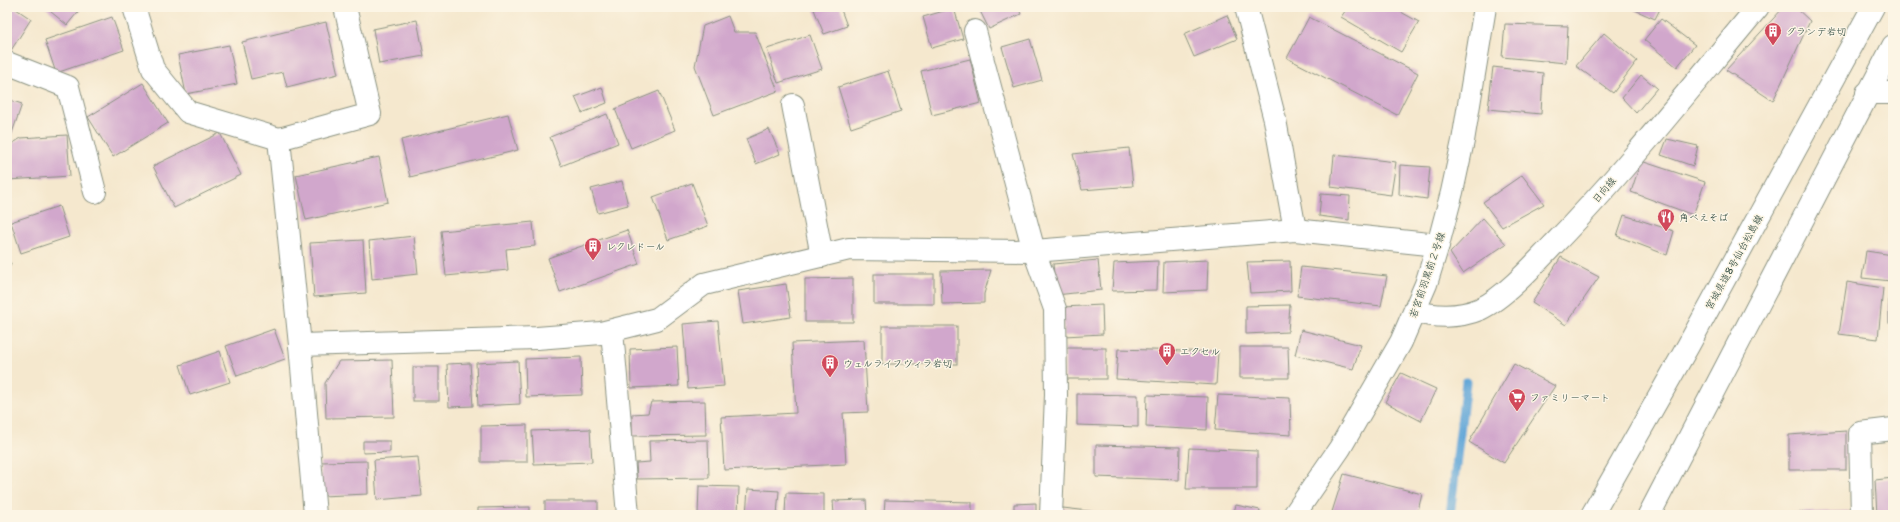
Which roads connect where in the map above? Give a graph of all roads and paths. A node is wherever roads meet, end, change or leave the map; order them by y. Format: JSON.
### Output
{"nodes":[{"id":1,"x":134,"y":7,"type":"edge"},
{"id":2,"x":345,"y":7,"type":"edge"},
{"id":3,"x":1246,"y":7,"type":"edge"},
{"id":4,"x":1485,"y":7,"type":"edge"},
{"id":5,"x":1758,"y":7,"type":"edge"},
{"id":6,"x":1873,"y":7,"type":"edge"},
{"id":7,"x":975,"y":31,"type":"dead end"},
{"id":8,"x":1893,"y":46,"type":"edge"},
{"id":9,"x":7,"y":63,"type":"edge"},
{"id":10,"x":1868,"y":93,"type":"junction"},
{"id":11,"x":1893,"y":93,"type":"edge"},
{"id":12,"x":793,"y":105,"type":"dead end"},
{"id":13,"x":279,"y":139,"type":"junction"},
{"id":14,"x":95,"y":192,"type":"dead end"},
{"id":15,"x":1294,"y":230,"type":"junction"},
{"id":16,"x":1438,"y":246,"type":"junction"},
{"id":17,"x":1034,"y":250,"type":"junction"},
{"id":18,"x":822,"y":256,"type":"junction"},
{"id":19,"x":1415,"y":312,"type":"junction"},
{"id":20,"x":612,"y":331,"type":"junction"},
{"id":21,"x":300,"y":345,"type":"junction"},
{"id":22,"x":1893,"y":429,"type":"edge"},
{"id":23,"x":315,"y":515,"type":"edge"},
{"id":24,"x":628,"y":515,"type":"edge"},
{"id":25,"x":1051,"y":515,"type":"edge"},
{"id":26,"x":1294,"y":515,"type":"edge"},
{"id":27,"x":1592,"y":515,"type":"edge"},
{"id":28,"x":1649,"y":515,"type":"edge"},
{"id":29,"x":1862,"y":515,"type":"edge"}],
"edges":[{"from":1,"to":13,"type":"street"},
{"from":2,"to":13,"type":"street"},
{"from":3,"to":15,"type":"street"},
{"from":4,"to":16,"type":"street","name":"若宮前羽黒前２号線"},
{"from":5,"to":19,"type":"street","name":"日向線"},
{"from":6,"to":27,"type":"street","name":"宮城県道8号仙台松島線"},
{"from":7,"to":17,"type":"street"},
{"from":8,"to":10,"type":"street"},
{"from":9,"to":14,"type":"street"},
{"from":10,"to":11,"type":"street"},
{"from":10,"to":28,"type":"street"},
{"from":12,"to":18,"type":"street"},
{"from":13,"to":21,"type":"street"},
{"from":15,"to":16,"type":"street"},
{"from":15,"to":17,"type":"street"},
{"from":16,"to":19,"type":"street","name":"若宮前羽黒前２号線"},
{"from":17,"to":18,"type":"street"},
{"from":17,"to":25,"type":"street"},
{"from":18,"to":20,"type":"street"},
{"from":19,"to":26,"type":"street","name":"若宮前羽黒前２号線"},
{"from":20,"to":21,"type":"street"},
{"from":20,"to":24,"type":"street"},
{"from":21,"to":23,"type":"street"},
{"from":22,"to":29,"type":"street"}]}
